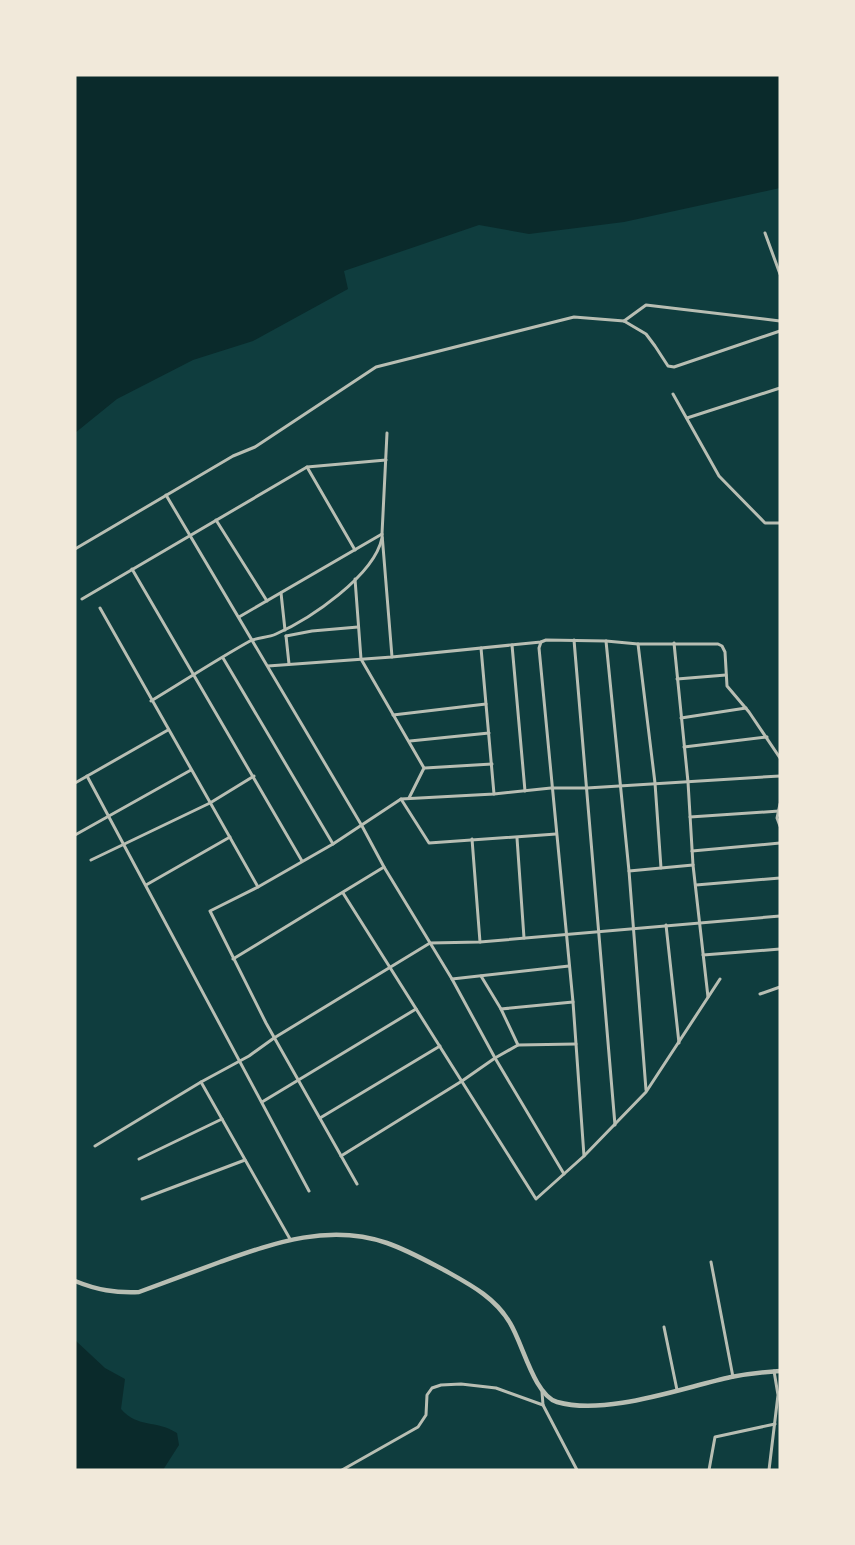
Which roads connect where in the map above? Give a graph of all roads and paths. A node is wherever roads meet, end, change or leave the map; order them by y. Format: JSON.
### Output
{"nodes":[{"id":1,"x":765,"y":233,"type":"dead end"},
{"id":2,"x":779,"y":269,"type":"edge"},
{"id":3,"x":780,"y":274,"type":"edge"},
{"id":4,"x":624,"y":321,"type":"junction"},
{"id":5,"x":780,"y":321,"type":"edge"},
{"id":6,"x":780,"y":331,"type":"edge"},
{"id":7,"x":780,"y":388,"type":"edge"},
{"id":8,"x":673,"y":394,"type":"dead end"},
{"id":9,"x":687,"y":418,"type":"junction"},
{"id":10,"x":387,"y":433,"type":"dead end"},
{"id":11,"x":386,"y":460,"type":"junction"},
{"id":12,"x":307,"y":467,"type":"junction"},
{"id":13,"x":166,"y":495,"type":"junction"},
{"id":14,"x":216,"y":520,"type":"junction"},
{"id":15,"x":780,"y":523,"type":"edge"},
{"id":16,"x":190,"y":535,"type":"junction"},
{"id":17,"x":382,"y":536,"type":"junction"},
{"id":18,"x":75,"y":549,"type":"edge"},
{"id":19,"x":355,"y":550,"type":"junction"},
{"id":20,"x":132,"y":569,"type":"junction"},
{"id":21,"x":355,"y":579,"type":"junction"},
{"id":22,"x":281,"y":593,"type":"junction"},
{"id":23,"x":82,"y":598,"type":"dead end"},
{"id":24,"x":267,"y":601,"type":"junction"},
{"id":25,"x":100,"y":608,"type":"dead end"},
{"id":26,"x":239,"y":617,"type":"junction"},
{"id":27,"x":358,"y":627,"type":"junction"},
{"id":28,"x":285,"y":630,"type":"junction"},
{"id":29,"x":286,"y":636,"type":"junction"},
{"id":30,"x":252,"y":640,"type":"junction"},
{"id":31,"x":574,"y":640,"type":"junction"},
{"id":32,"x":606,"y":641,"type":"junction"},
{"id":33,"x":541,"y":642,"type":"junction"},
{"id":34,"x":674,"y":643,"type":"junction"},
{"id":35,"x":638,"y":644,"type":"junction"},
{"id":36,"x":512,"y":645,"type":"junction"},
{"id":37,"x":481,"y":648,"type":"junction"},
{"id":38,"x":392,"y":657,"type":"junction"},
{"id":39,"x":223,"y":658,"type":"junction"},
{"id":40,"x":362,"y":659,"type":"junction"},
{"id":41,"x":289,"y":664,"type":"junction"},
{"id":42,"x":268,"y":666,"type":"junction"},
{"id":43,"x":195,"y":675,"type":"junction"},
{"id":44,"x":726,"y":675,"type":"junction"},
{"id":45,"x":677,"y":679,"type":"junction"},
{"id":46,"x":151,"y":701,"type":"junction"},
{"id":47,"x":486,"y":704,"type":"junction"},
{"id":48,"x":746,"y":708,"type":"junction"},
{"id":49,"x":393,"y":715,"type":"junction"},
{"id":50,"x":681,"y":718,"type":"junction"},
{"id":51,"x":168,"y":730,"type":"junction"},
{"id":52,"x":489,"y":733,"type":"junction"},
{"id":53,"x":767,"y":737,"type":"junction"},
{"id":54,"x":409,"y":742,"type":"junction"},
{"id":55,"x":684,"y":747,"type":"junction"},
{"id":56,"x":780,"y":758,"type":"edge"},
{"id":57,"x":492,"y":764,"type":"junction"},
{"id":58,"x":424,"y":768,"type":"junction"},
{"id":59,"x":191,"y":770,"type":"junction"},
{"id":60,"x":87,"y":776,"type":"junction"},
{"id":61,"x":254,"y":776,"type":"junction"},
{"id":62,"x":780,"y":776,"type":"edge"},
{"id":63,"x":688,"y":782,"type":"junction"},
{"id":64,"x":75,"y":783,"type":"edge"},
{"id":65,"x":655,"y":783,"type":"junction"},
{"id":66,"x":621,"y":785,"type":"junction"},
{"id":67,"x":551,"y":788,"type":"junction"},
{"id":68,"x":587,"y":788,"type":"junction"},
{"id":69,"x":525,"y":791,"type":"junction"},
{"id":70,"x":494,"y":794,"type":"junction"},
{"id":71,"x":410,"y":798,"type":"junction"},
{"id":72,"x":401,"y":799,"type":"junction"},
{"id":73,"x":210,"y":803,"type":"junction"},
{"id":74,"x":780,"y":804,"type":"edge"},
{"id":75,"x":779,"y":811,"type":"edge"},
{"id":76,"x":108,"y":816,"type":"junction"},
{"id":77,"x":690,"y":817,"type":"junction"},
{"id":78,"x":362,"y":826,"type":"junction"},
{"id":79,"x":780,"y":826,"type":"edge"},
{"id":80,"x":556,"y":834,"type":"junction"},
{"id":81,"x":75,"y":835,"type":"edge"},
{"id":82,"x":230,"y":837,"type":"junction"},
{"id":83,"x":517,"y":838,"type":"junction"},
{"id":84,"x":472,"y":839,"type":"junction"},
{"id":85,"x":780,"y":843,"type":"edge"},
{"id":86,"x":123,"y":844,"type":"junction"},
{"id":87,"x":333,"y":844,"type":"junction"},
{"id":88,"x":693,"y":851,"type":"junction"},
{"id":89,"x":91,"y":860,"type":"dead end"},
{"id":90,"x":302,"y":861,"type":"junction"},
{"id":91,"x":693,"y":865,"type":"junction"},
{"id":92,"x":384,"y":867,"type":"junction"},
{"id":93,"x":661,"y":868,"type":"junction"},
{"id":94,"x":629,"y":871,"type":"junction"},
{"id":95,"x":780,"y":878,"type":"edge"},
{"id":96,"x":696,"y":885,"type":"junction"},
{"id":97,"x":145,"y":886,"type":"junction"},
{"id":98,"x":258,"y":887,"type":"junction"},
{"id":99,"x":343,"y":893,"type":"junction"},
{"id":100,"x":780,"y":916,"type":"edge"},
{"id":101,"x":699,"y":923,"type":"junction"},
{"id":102,"x":666,"y":925,"type":"junction"},
{"id":103,"x":633,"y":928,"type":"junction"},
{"id":104,"x":599,"y":931,"type":"junction"},
{"id":105,"x":566,"y":935,"type":"junction"},
{"id":106,"x":524,"y":938,"type":"junction"},
{"id":107,"x":480,"y":942,"type":"junction"},
{"id":108,"x":430,"y":943,"type":"junction"},
{"id":109,"x":780,"y":949,"type":"edge"},
{"id":110,"x":703,"y":955,"type":"junction"},
{"id":111,"x":233,"y":959,"type":"junction"},
{"id":112,"x":569,"y":966,"type":"junction"},
{"id":113,"x":390,"y":967,"type":"junction"},
{"id":114,"x":481,"y":975,"type":"junction"},
{"id":115,"x":452,"y":979,"type":"junction"},
{"id":116,"x":720,"y":979,"type":"dead end"},
{"id":117,"x":780,"y":987,"type":"edge"},
{"id":118,"x":760,"y":994,"type":"dead end"},
{"id":119,"x":708,"y":997,"type":"junction"},
{"id":120,"x":573,"y":1002,"type":"junction"},
{"id":121,"x":416,"y":1009,"type":"junction"},
{"id":122,"x":501,"y":1009,"type":"junction"},
{"id":123,"x":274,"y":1038,"type":"junction"},
{"id":124,"x":679,"y":1043,"type":"junction"},
{"id":125,"x":576,"y":1044,"type":"junction"},
{"id":126,"x":440,"y":1046,"type":"junction"},
{"id":127,"x":518,"y":1046,"type":"junction"},
{"id":128,"x":495,"y":1058,"type":"junction"},
{"id":129,"x":240,"y":1062,"type":"junction"},
{"id":130,"x":298,"y":1080,"type":"junction"},
{"id":131,"x":462,"y":1081,"type":"junction"},
{"id":132,"x":201,"y":1082,"type":"junction"},
{"id":133,"x":646,"y":1092,"type":"junction"},
{"id":134,"x":262,"y":1102,"type":"junction"},
{"id":135,"x":320,"y":1118,"type":"junction"},
{"id":136,"x":222,"y":1119,"type":"junction"},
{"id":137,"x":615,"y":1125,"type":"junction"},
{"id":138,"x":95,"y":1146,"type":"dead end"},
{"id":139,"x":341,"y":1156,"type":"junction"},
{"id":140,"x":584,"y":1156,"type":"junction"},
{"id":141,"x":139,"y":1160,"type":"dead end"},
{"id":142,"x":245,"y":1160,"type":"junction"},
{"id":143,"x":564,"y":1174,"type":"junction"},
{"id":144,"x":357,"y":1184,"type":"dead end"},
{"id":145,"x":309,"y":1191,"type":"dead end"},
{"id":146,"x":141,"y":1199,"type":"dead end"},
{"id":147,"x":290,"y":1239,"type":"junction"},
{"id":148,"x":711,"y":1262,"type":"dead end"},
{"id":149,"x":75,"y":1281,"type":"edge"},
{"id":150,"x":664,"y":1327,"type":"dead end"},
{"id":151,"x":777,"y":1371,"type":"edge"},
{"id":152,"x":733,"y":1377,"type":"junction"},
{"id":153,"x":677,"y":1390,"type":"junction"},
{"id":154,"x":542,"y":1392,"type":"junction"},
{"id":155,"x":543,"y":1405,"type":"junction"},
{"id":156,"x":775,"y":1424,"type":"junction"},
{"id":157,"x":342,"y":1470,"type":"edge"},
{"id":158,"x":577,"y":1470,"type":"edge"},
{"id":159,"x":709,"y":1470,"type":"edge"},
{"id":160,"x":769,"y":1470,"type":"edge"}],
"edges":[{"from":1,"to":2,"type":"street"},
{"from":2,"to":3,"type":"street"},
{"from":4,"to":5,"type":"street"},
{"from":4,"to":6,"type":"street"},
{"from":4,"to":13,"type":"street"},
{"from":7,"to":9,"type":"street"},
{"from":8,"to":9,"type":"street"},
{"from":9,"to":15,"type":"street"},
{"from":10,"to":11,"type":"street"},
{"from":11,"to":12,"type":"street"},
{"from":11,"to":17,"type":"street"},
{"from":12,"to":14,"type":"street"},
{"from":12,"to":19,"type":"street"},
{"from":13,"to":16,"type":"street"},
{"from":13,"to":18,"type":"street"},
{"from":14,"to":16,"type":"street"},
{"from":14,"to":24,"type":"street"},
{"from":16,"to":20,"type":"street"},
{"from":16,"to":26,"type":"street"},
{"from":17,"to":19,"type":"street"},
{"from":17,"to":21,"type":"street"},
{"from":17,"to":38,"type":"street"},
{"from":19,"to":22,"type":"street"},
{"from":20,"to":23,"type":"street"},
{"from":20,"to":43,"type":"street"},
{"from":21,"to":27,"type":"street"},
{"from":21,"to":28,"type":"street"},
{"from":22,"to":24,"type":"street"},
{"from":22,"to":28,"type":"street"},
{"from":24,"to":26,"type":"street"},
{"from":25,"to":46,"type":"street"},
{"from":26,"to":30,"type":"street"},
{"from":27,"to":29,"type":"street"},
{"from":27,"to":40,"type":"street"},
{"from":28,"to":29,"type":"street"},
{"from":28,"to":30,"type":"street"},
{"from":29,"to":41,"type":"street"},
{"from":30,"to":39,"type":"street"},
{"from":30,"to":42,"type":"street"},
{"from":31,"to":32,"type":"street"},
{"from":31,"to":33,"type":"street"},
{"from":31,"to":68,"type":"street"},
{"from":32,"to":35,"type":"street"},
{"from":32,"to":66,"type":"street"},
{"from":33,"to":36,"type":"street"},
{"from":33,"to":67,"type":"street"},
{"from":34,"to":35,"type":"street"},
{"from":34,"to":44,"type":"street"},
{"from":34,"to":45,"type":"street"},
{"from":35,"to":65,"type":"street"},
{"from":36,"to":37,"type":"street"},
{"from":36,"to":69,"type":"street"},
{"from":37,"to":38,"type":"street"},
{"from":37,"to":47,"type":"street"},
{"from":38,"to":40,"type":"street"},
{"from":39,"to":43,"type":"street"},
{"from":39,"to":87,"type":"street"},
{"from":40,"to":41,"type":"street"},
{"from":40,"to":49,"type":"street"},
{"from":41,"to":42,"type":"street"},
{"from":42,"to":78,"type":"street"},
{"from":43,"to":46,"type":"street"},
{"from":43,"to":61,"type":"street"},
{"from":44,"to":45,"type":"street"},
{"from":44,"to":48,"type":"street"},
{"from":45,"to":50,"type":"street"},
{"from":46,"to":51,"type":"street"},
{"from":47,"to":49,"type":"street"},
{"from":47,"to":52,"type":"street"},
{"from":48,"to":50,"type":"street"},
{"from":48,"to":53,"type":"street"},
{"from":49,"to":54,"type":"street"},
{"from":50,"to":55,"type":"street"},
{"from":51,"to":59,"type":"street"},
{"from":51,"to":60,"type":"street"},
{"from":52,"to":54,"type":"street"},
{"from":52,"to":57,"type":"street"},
{"from":53,"to":55,"type":"street"},
{"from":53,"to":56,"type":"street"},
{"from":54,"to":58,"type":"street"},
{"from":55,"to":63,"type":"street"},
{"from":57,"to":58,"type":"street"},
{"from":57,"to":70,"type":"street"},
{"from":58,"to":71,"type":"street"},
{"from":59,"to":73,"type":"street"},
{"from":59,"to":76,"type":"street"},
{"from":60,"to":64,"type":"street"},
{"from":60,"to":76,"type":"street"},
{"from":61,"to":73,"type":"street"},
{"from":61,"to":90,"type":"street"},
{"from":62,"to":63,"type":"street"},
{"from":63,"to":65,"type":"street"},
{"from":63,"to":77,"type":"street"},
{"from":65,"to":66,"type":"street"},
{"from":65,"to":93,"type":"street"},
{"from":66,"to":68,"type":"street"},
{"from":66,"to":94,"type":"street"},
{"from":67,"to":68,"type":"street"},
{"from":67,"to":69,"type":"street"},
{"from":67,"to":80,"type":"street"},
{"from":68,"to":104,"type":"street"},
{"from":69,"to":70,"type":"street"},
{"from":70,"to":71,"type":"street"},
{"from":71,"to":72,"type":"street"},
{"from":72,"to":78,"type":"street"},
{"from":72,"to":84,"type":"street"},
{"from":73,"to":82,"type":"street"},
{"from":73,"to":86,"type":"street"},
{"from":74,"to":75,"type":"street"},
{"from":75,"to":77,"type":"street"},
{"from":75,"to":79,"type":"street"},
{"from":76,"to":81,"type":"street"},
{"from":76,"to":86,"type":"street"},
{"from":77,"to":88,"type":"street"},
{"from":78,"to":87,"type":"street"},
{"from":78,"to":92,"type":"street"},
{"from":80,"to":83,"type":"street"},
{"from":80,"to":105,"type":"street"},
{"from":82,"to":97,"type":"street"},
{"from":82,"to":98,"type":"street"},
{"from":83,"to":84,"type":"street"},
{"from":83,"to":106,"type":"street"},
{"from":84,"to":107,"type":"street"},
{"from":85,"to":88,"type":"street"},
{"from":86,"to":89,"type":"street"},
{"from":86,"to":97,"type":"street"},
{"from":87,"to":90,"type":"street"},
{"from":88,"to":91,"type":"street"},
{"from":90,"to":98,"type":"street"},
{"from":91,"to":93,"type":"street"},
{"from":91,"to":96,"type":"street"},
{"from":92,"to":99,"type":"street"},
{"from":92,"to":108,"type":"street"},
{"from":93,"to":94,"type":"street"},
{"from":94,"to":103,"type":"street"},
{"from":95,"to":96,"type":"street"},
{"from":96,"to":101,"type":"street"},
{"from":97,"to":129,"type":"street"},
{"from":98,"to":111,"type":"street"},
{"from":99,"to":111,"type":"street"},
{"from":99,"to":113,"type":"street"},
{"from":100,"to":101,"type":"street"},
{"from":101,"to":102,"type":"street"},
{"from":101,"to":110,"type":"street"},
{"from":102,"to":103,"type":"street"},
{"from":102,"to":124,"type":"street"},
{"from":103,"to":104,"type":"street"},
{"from":103,"to":133,"type":"street"},
{"from":104,"to":105,"type":"street"},
{"from":104,"to":137,"type":"street"},
{"from":105,"to":106,"type":"street"},
{"from":105,"to":112,"type":"street"},
{"from":106,"to":107,"type":"street"},
{"from":107,"to":108,"type":"street"},
{"from":108,"to":113,"type":"street"},
{"from":108,"to":115,"type":"street"},
{"from":109,"to":110,"type":"street"},
{"from":110,"to":119,"type":"street"},
{"from":111,"to":123,"type":"street"},
{"from":112,"to":114,"type":"street"},
{"from":112,"to":120,"type":"street"},
{"from":113,"to":121,"type":"street"},
{"from":113,"to":123,"type":"street"},
{"from":114,"to":115,"type":"street"},
{"from":114,"to":122,"type":"street"},
{"from":115,"to":128,"type":"street"},
{"from":116,"to":119,"type":"street"},
{"from":117,"to":118,"type":"street"},
{"from":119,"to":124,"type":"street"},
{"from":120,"to":122,"type":"street"},
{"from":120,"to":125,"type":"street"},
{"from":121,"to":126,"type":"street"},
{"from":121,"to":130,"type":"street"},
{"from":122,"to":127,"type":"street"},
{"from":123,"to":129,"type":"street"},
{"from":123,"to":130,"type":"street"},
{"from":124,"to":133,"type":"street"},
{"from":125,"to":127,"type":"street"},
{"from":125,"to":140,"type":"street"},
{"from":126,"to":131,"type":"street"},
{"from":126,"to":135,"type":"street"},
{"from":127,"to":128,"type":"street"},
{"from":128,"to":131,"type":"street"},
{"from":128,"to":143,"type":"street"},
{"from":129,"to":132,"type":"street"},
{"from":129,"to":134,"type":"street"},
{"from":130,"to":134,"type":"street"},
{"from":130,"to":135,"type":"street"},
{"from":131,"to":139,"type":"street"},
{"from":131,"to":143,"type":"street"},
{"from":132,"to":136,"type":"street"},
{"from":132,"to":138,"type":"street"},
{"from":133,"to":137,"type":"street"},
{"from":134,"to":145,"type":"street"},
{"from":135,"to":139,"type":"street"},
{"from":136,"to":141,"type":"street"},
{"from":136,"to":142,"type":"street"},
{"from":137,"to":140,"type":"street"},
{"from":139,"to":144,"type":"street"},
{"from":140,"to":143,"type":"street"},
{"from":142,"to":146,"type":"street"},
{"from":142,"to":147,"type":"street"},
{"from":147,"to":149,"type":"street"},
{"from":147,"to":154,"type":"street"},
{"from":148,"to":152,"type":"street"},
{"from":150,"to":153,"type":"street"},
{"from":151,"to":152,"type":"street"},
{"from":151,"to":156,"type":"street"},
{"from":152,"to":153,"type":"street"},
{"from":153,"to":154,"type":"street"},
{"from":154,"to":155,"type":"street"},
{"from":155,"to":157,"type":"street"},
{"from":155,"to":158,"type":"street"},
{"from":156,"to":159,"type":"street"},
{"from":156,"to":160,"type":"street"}]}
